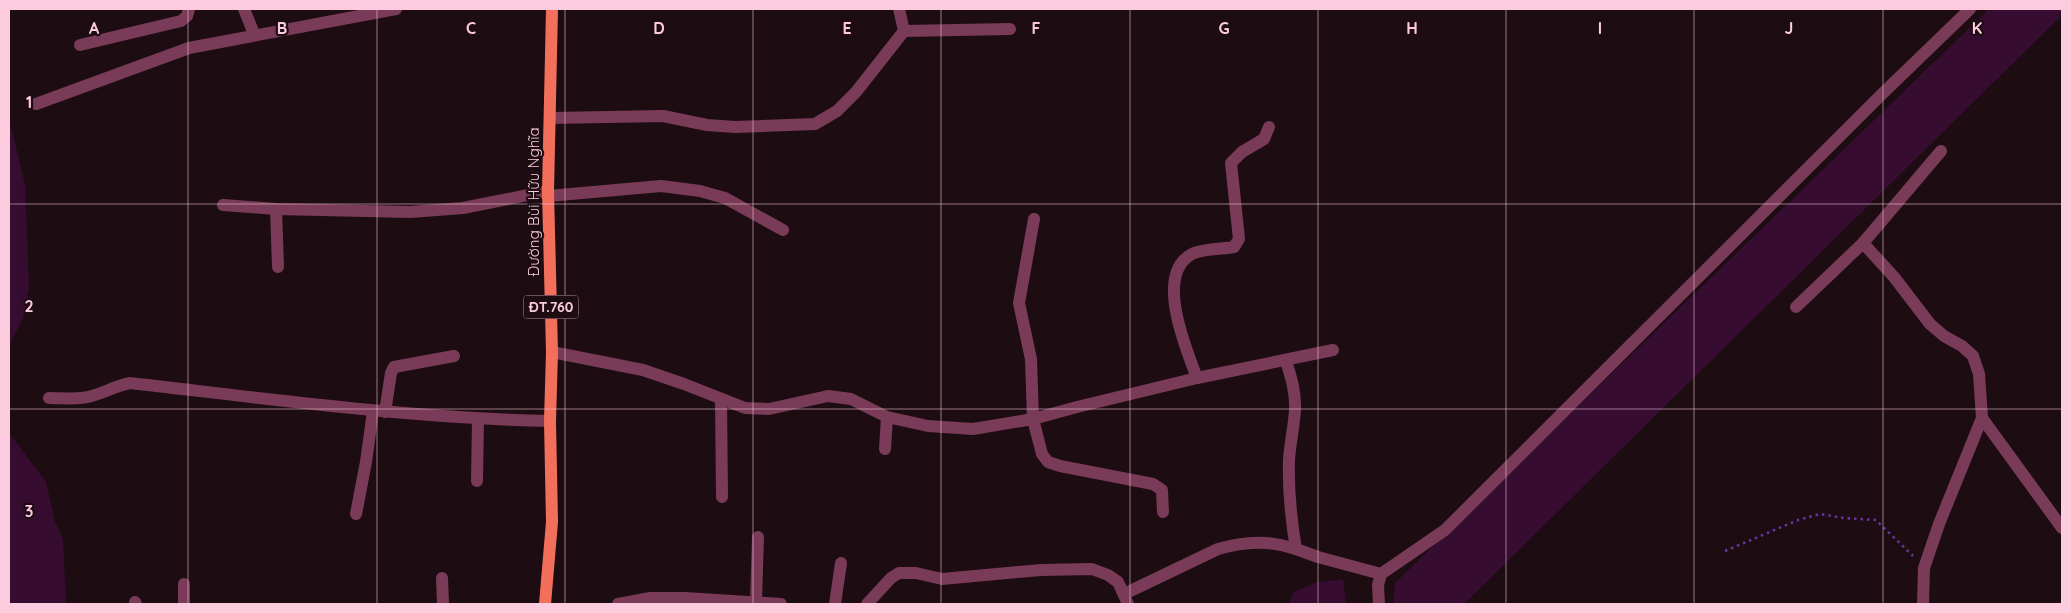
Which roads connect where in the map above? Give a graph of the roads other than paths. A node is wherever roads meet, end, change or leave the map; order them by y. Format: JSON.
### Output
{"nodes":[{"id":1,"x":189,"y":9,"type":"edge"},
{"id":2,"x":244,"y":9,"type":"edge"},
{"id":3,"x":396,"y":9,"type":"edge"},
{"id":4,"x":552,"y":9,"type":"edge"},
{"id":5,"x":899,"y":9,"type":"edge"},
{"id":6,"x":1970,"y":9,"type":"edge"},
{"id":7,"x":1010,"y":29,"type":"dead end"},
{"id":8,"x":904,"y":31,"type":"junction"},
{"id":9,"x":254,"y":34,"type":"junction"},
{"id":10,"x":80,"y":45,"type":"dead end"},
{"id":11,"x":36,"y":104,"type":"dead end"},
{"id":12,"x":551,"y":118,"type":"junction"},
{"id":13,"x":1269,"y":127,"type":"dead end"},
{"id":14,"x":1941,"y":151,"type":"dead end"},
{"id":15,"x":548,"y":194,"type":"junction"},
{"id":16,"x":223,"y":205,"type":"dead end"},
{"id":17,"x":276,"y":209,"type":"junction"},
{"id":18,"x":1034,"y":219,"type":"dead end"},
{"id":19,"x":783,"y":230,"type":"dead end"},
{"id":20,"x":1863,"y":243,"type":"junction"},
{"id":21,"x":278,"y":267,"type":"dead end"},
{"id":22,"x":1796,"y":307,"type":"dead end"},
{"id":23,"x":1334,"y":350,"type":"dead end"},
{"id":24,"x":552,"y":352,"type":"junction"},
{"id":25,"x":454,"y":356,"type":"dead end"},
{"id":26,"x":1286,"y":360,"type":"junction"},
{"id":27,"x":1197,"y":378,"type":"junction"},
{"id":28,"x":49,"y":398,"type":"dead end"},
{"id":29,"x":720,"y":400,"type":"junction"},
{"id":30,"x":379,"y":412,"type":"junction"},
{"id":31,"x":887,"y":417,"type":"junction"},
{"id":32,"x":1982,"y":418,"type":"junction"},
{"id":33,"x":478,"y":419,"type":"junction"},
{"id":34,"x":1033,"y":419,"type":"junction"},
{"id":35,"x":550,"y":421,"type":"junction"},
{"id":36,"x":885,"y":449,"type":"dead end"},
{"id":37,"x":476,"y":481,"type":"dead end"},
{"id":38,"x":722,"y":497,"type":"dead end"},
{"id":39,"x":1163,"y":512,"type":"dead end"},
{"id":40,"x":356,"y":514,"type":"dead end"},
{"id":41,"x":2062,"y":528,"type":"edge"},
{"id":42,"x":758,"y":537,"type":"dead end"},
{"id":43,"x":1296,"y":549,"type":"junction"},
{"id":44,"x":841,"y":563,"type":"dead end"},
{"id":45,"x":1381,"y":574,"type":"junction"},
{"id":46,"x":442,"y":578,"type":"dead end"},
{"id":47,"x":184,"y":584,"type":"dead end"},
{"id":48,"x":1126,"y":599,"type":"edge"},
{"id":49,"x":650,"y":601,"type":"edge"},
{"id":50,"x":756,"y":601,"type":"junction"},
{"id":51,"x":184,"y":604,"type":"edge"},
{"id":52,"x":443,"y":604,"type":"edge"},
{"id":53,"x":546,"y":604,"type":"edge"},
{"id":54,"x":618,"y":604,"type":"edge"},
{"id":55,"x":781,"y":604,"type":"edge"},
{"id":56,"x":835,"y":604,"type":"edge"},
{"id":57,"x":867,"y":604,"type":"edge"},
{"id":58,"x":1379,"y":604,"type":"edge"},
{"id":59,"x":1922,"y":604,"type":"edge"}],
"edges":[{"from":1,"to":10,"type":"street"},
{"from":2,"to":9,"type":"street"},
{"from":3,"to":9,"type":"street"},
{"from":4,"to":12,"type":"main road","name":"Đường Bùi Hữu Nghĩa","number":"ĐT.760"},
{"from":5,"to":8,"type":"street"},
{"from":6,"to":45,"type":"street"},
{"from":7,"to":8,"type":"street"},
{"from":8,"to":12,"type":"street"},
{"from":9,"to":11,"type":"street"},
{"from":12,"to":15,"type":"main road","name":"Đường Bùi Hữu Nghĩa","number":"ĐT.760"},
{"from":13,"to":27,"type":"street"},
{"from":14,"to":20,"type":"street"},
{"from":15,"to":17,"type":"street"},
{"from":15,"to":19,"type":"street"},
{"from":15,"to":24,"type":"main road","name":"Đường Bùi Hữu Nghĩa","number":"ĐT.760"},
{"from":16,"to":17,"type":"street"},
{"from":17,"to":21,"type":"street"},
{"from":18,"to":34,"type":"street"},
{"from":20,"to":22,"type":"street"},
{"from":20,"to":32,"type":"street"},
{"from":23,"to":26,"type":"street"},
{"from":24,"to":29,"type":"street"},
{"from":24,"to":35,"type":"main road","name":"Đường Bùi Hữu Nghĩa","number":"ĐT.760"},
{"from":25,"to":30,"type":"street"},
{"from":26,"to":27,"type":"street"},
{"from":26,"to":43,"type":"street"},
{"from":27,"to":34,"type":"street"},
{"from":28,"to":30,"type":"street"},
{"from":29,"to":31,"type":"street"},
{"from":29,"to":38,"type":"street"},
{"from":30,"to":33,"type":"street"},
{"from":30,"to":40,"type":"street"},
{"from":31,"to":34,"type":"street"},
{"from":31,"to":36,"type":"street"},
{"from":32,"to":41,"type":"street"},
{"from":32,"to":59,"type":"street"},
{"from":33,"to":35,"type":"street"},
{"from":33,"to":37,"type":"street"},
{"from":34,"to":39,"type":"street"},
{"from":35,"to":53,"type":"main road","name":"Đường Bùi Hữu Nghĩa","number":"ĐT.760"},
{"from":42,"to":50,"type":"street"},
{"from":43,"to":45,"type":"street"},
{"from":43,"to":48,"type":"street"},
{"from":44,"to":56,"type":"street"},
{"from":45,"to":58,"type":"street"},
{"from":46,"to":52,"type":"street"},
{"from":47,"to":51,"type":"street"},
{"from":48,"to":57,"type":"street"},
{"from":49,"to":50,"type":"street"},
{"from":49,"to":54,"type":"street"},
{"from":50,"to":55,"type":"street"}]}
